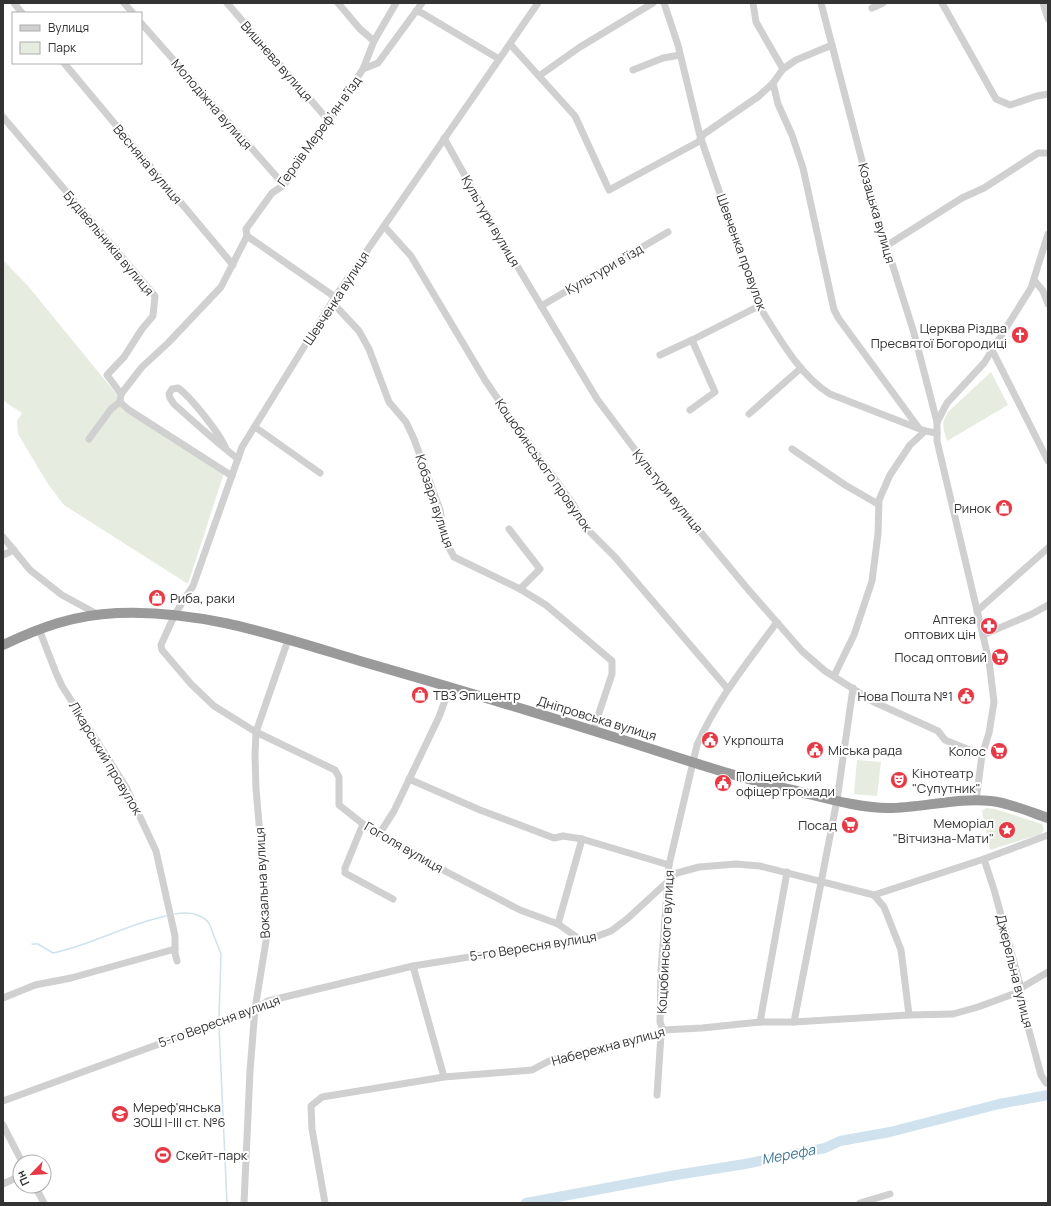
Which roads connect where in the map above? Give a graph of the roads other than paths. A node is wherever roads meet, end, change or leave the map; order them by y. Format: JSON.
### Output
{"nodes":[{"id":1,"x":14,"y":3,"type":"edge"},
{"id":2,"x":124,"y":3,"type":"edge"},
{"id":3,"x":227,"y":3,"type":"edge"},
{"id":4,"x":338,"y":3,"type":"edge"},
{"id":5,"x":396,"y":3,"type":"edge"},
{"id":6,"x":422,"y":3,"type":"edge"},
{"id":7,"x":538,"y":3,"type":"edge"},
{"id":8,"x":653,"y":3,"type":"edge"},
{"id":9,"x":664,"y":3,"type":"edge"},
{"id":10,"x":753,"y":3,"type":"edge"},
{"id":11,"x":822,"y":3,"type":"edge"},
{"id":12,"x":883,"y":3,"type":"edge"},
{"id":13,"x":942,"y":3,"type":"edge"},
{"id":14,"x":1043,"y":3,"type":"edge"},
{"id":15,"x":872,"y":8,"type":"dead end"},
{"id":16,"x":416,"y":11,"type":"junction"},
{"id":17,"x":21,"y":12,"type":"edge"},
{"id":18,"x":131,"y":12,"type":"edge"},
{"id":19,"x":1048,"y":19,"type":"edge"},
{"id":20,"x":142,"y":24,"type":"edge"},
{"id":21,"x":374,"y":41,"type":"junction"},
{"id":22,"x":510,"y":44,"type":"junction"},
{"id":23,"x":832,"y":45,"type":"junction"},
{"id":24,"x":680,"y":55,"type":"junction"},
{"id":25,"x":499,"y":59,"type":"junction"},
{"id":26,"x":65,"y":64,"type":"edge"},
{"id":27,"x":363,"y":69,"type":"junction"},
{"id":28,"x":784,"y":69,"type":"junction"},
{"id":29,"x":633,"y":70,"type":"dead end"},
{"id":30,"x":539,"y":76,"type":"junction"},
{"id":31,"x":773,"y":83,"type":"junction"},
{"id":32,"x":1048,"y":94,"type":"edge"},
{"id":33,"x":3,"y":117,"type":"edge"},
{"id":34,"x":328,"y":120,"type":"junction"},
{"id":35,"x":444,"y":138,"type":"junction"},
{"id":36,"x":700,"y":138,"type":"junction"},
{"id":37,"x":1048,"y":153,"type":"edge"},
{"id":38,"x":284,"y":184,"type":"junction"},
{"id":39,"x":384,"y":226,"type":"junction"},
{"id":40,"x":668,"y":232,"type":"dead end"},
{"id":41,"x":1048,"y":234,"type":"edge"},
{"id":42,"x":247,"y":236,"type":"junction"},
{"id":43,"x":886,"y":246,"type":"junction"},
{"id":44,"x":1045,"y":251,"type":"edge"},
{"id":45,"x":233,"y":264,"type":"junction"},
{"id":46,"x":1034,"y":280,"type":"junction"},
{"id":47,"x":334,"y":299,"type":"junction"},
{"id":48,"x":1048,"y":304,"type":"edge"},
{"id":49,"x":541,"y":306,"type":"junction"},
{"id":50,"x":759,"y":306,"type":"junction"},
{"id":51,"x":692,"y":340,"type":"junction"},
{"id":52,"x":992,"y":350,"type":"junction"},
{"id":53,"x":660,"y":355,"type":"dead end"},
{"id":54,"x":801,"y":368,"type":"junction"},
{"id":55,"x":121,"y":394,"type":"junction"},
{"id":56,"x":120,"y":402,"type":"junction"},
{"id":57,"x":690,"y":410,"type":"dead end"},
{"id":58,"x":749,"y":414,"type":"dead end"},
{"id":59,"x":937,"y":422,"type":"junction"},
{"id":60,"x":255,"y":427,"type":"junction"},
{"id":61,"x":922,"y":429,"type":"junction"},
{"id":62,"x":937,"y":434,"type":"junction"},
{"id":63,"x":89,"y":439,"type":"dead end"},
{"id":64,"x":226,"y":449,"type":"junction"},
{"id":65,"x":792,"y":449,"type":"dead end"},
{"id":66,"x":238,"y":459,"type":"junction"},
{"id":67,"x":1048,"y":461,"type":"edge"},
{"id":68,"x":320,"y":473,"type":"dead end"},
{"id":69,"x":232,"y":476,"type":"junction"},
{"id":70,"x":878,"y":504,"type":"junction"},
{"id":71,"x":509,"y":529,"type":"dead end"},
{"id":72,"x":3,"y":537,"type":"edge"},
{"id":73,"x":1048,"y":548,"type":"edge"},
{"id":74,"x":14,"y":550,"type":"junction"},
{"id":75,"x":3,"y":556,"type":"edge"},
{"id":76,"x":520,"y":589,"type":"junction"},
{"id":77,"x":1048,"y":605,"type":"edge"},
{"id":78,"x":977,"y":611,"type":"junction"},
{"id":79,"x":97,"y":614,"type":"junction"},
{"id":80,"x":175,"y":614,"type":"junction"},
{"id":81,"x":777,"y":622,"type":"junction"},
{"id":82,"x":39,"y":629,"type":"junction"},
{"id":83,"x":982,"y":635,"type":"junction"},
{"id":84,"x":288,"y":640,"type":"junction"},
{"id":85,"x":3,"y":645,"type":"edge"},
{"id":86,"x":834,"y":676,"type":"junction"},
{"id":87,"x":450,"y":687,"type":"junction"},
{"id":88,"x":727,"y":688,"type":"junction"},
{"id":89,"x":853,"y":688,"type":"junction"},
{"id":90,"x":593,"y":730,"type":"junction"},
{"id":91,"x":256,"y":732,"type":"junction"},
{"id":92,"x":982,"y":755,"type":"junction"},
{"id":93,"x":694,"y":762,"type":"junction"},
{"id":94,"x":409,"y":780,"type":"junction"},
{"id":95,"x":837,"y":800,"type":"junction"},
{"id":96,"x":976,"y":801,"type":"junction"},
{"id":97,"x":1048,"y":818,"type":"edge"},
{"id":98,"x":363,"y":824,"type":"junction"},
{"id":99,"x":380,"y":833,"type":"junction"},
{"id":100,"x":1048,"y":835,"type":"edge"},
{"id":101,"x":582,"y":839,"type":"junction"},
{"id":102,"x":984,"y":859,"type":"junction"},
{"id":103,"x":669,"y":865,"type":"junction"},
{"id":104,"x":787,"y":872,"type":"junction"},
{"id":105,"x":667,"y":882,"type":"junction"},
{"id":106,"x":821,"y":882,"type":"junction"},
{"id":107,"x":874,"y":895,"type":"junction"},
{"id":108,"x":393,"y":899,"type":"dead end"},
{"id":109,"x":558,"y":924,"type":"junction"},
{"id":110,"x":581,"y":940,"type":"junction"},
{"id":111,"x":175,"y":949,"type":"junction"},
{"id":112,"x":176,"y":961,"type":"dead end"},
{"id":113,"x":413,"y":966,"type":"junction"},
{"id":114,"x":1048,"y":972,"type":"edge"},
{"id":115,"x":1021,"y":988,"type":"junction"},
{"id":116,"x":3,"y":998,"type":"edge"},
{"id":117,"x":254,"y":1009,"type":"junction"},
{"id":118,"x":909,"y":1015,"type":"junction"},
{"id":119,"x":760,"y":1022,"type":"junction"},
{"id":120,"x":794,"y":1022,"type":"junction"},
{"id":121,"x":662,"y":1030,"type":"junction"},
{"id":122,"x":444,"y":1077,"type":"junction"},
{"id":123,"x":1046,"y":1083,"type":"dead end"},
{"id":124,"x":657,"y":1095,"type":"dead end"},
{"id":125,"x":3,"y":1101,"type":"edge"},
{"id":126,"x":3,"y":1124,"type":"edge"},
{"id":127,"x":18,"y":1154,"type":"edge"},
{"id":128,"x":39,"y":1194,"type":"edge"},
{"id":129,"x":890,"y":1194,"type":"dead end"},
{"id":130,"x":44,"y":1203,"type":"edge"},
{"id":131,"x":244,"y":1203,"type":"edge"},
{"id":132,"x":325,"y":1203,"type":"edge"},
{"id":133,"x":860,"y":1203,"type":"edge"}],
"edges":[{"from":1,"to":17,"type":"street"},
{"from":2,"to":18,"type":"street"},
{"from":3,"to":34,"type":"street","name":"Вишнева вулиця"},
{"from":4,"to":21,"type":"street"},
{"from":5,"to":21,"type":"street"},
{"from":6,"to":16,"type":"street","name":"Героїв Мерефʼян вʼїзд"},
{"from":7,"to":22,"type":"street","name":"Шевченка вулиця"},
{"from":8,"to":30,"type":"street"},
{"from":9,"to":24,"type":"street","name":"Шевченка провулок"},
{"from":10,"to":28,"type":"street"},
{"from":11,"to":23,"type":"street","name":"Козацька вулиця"},
{"from":12,"to":15,"type":"street"},
{"from":13,"to":32,"type":"street"},
{"from":14,"to":19,"type":"street"},
{"from":16,"to":25,"type":"street"},
{"from":16,"to":27,"type":"street","name":"Героїв Мерефʼян вʼїзд"},
{"from":20,"to":38,"type":"street","name":"Молодіжна вулиця"},
{"from":21,"to":27,"type":"street"},
{"from":22,"to":25,"type":"street","name":"Шевченка вулиця"},
{"from":22,"to":30,"type":"street"},
{"from":23,"to":28,"type":"street"},
{"from":23,"to":43,"type":"street","name":"Козацька вулиця"},
{"from":24,"to":29,"type":"street"},
{"from":24,"to":36,"type":"street","name":"Шевченка провулок"},
{"from":25,"to":35,"type":"street","name":"Шевченка вулиця"},
{"from":26,"to":45,"type":"street","name":"Весняна вулиця"},
{"from":27,"to":34,"type":"street","name":"Героїв Мерефʼян вʼїзд"},
{"from":28,"to":31,"type":"street"},
{"from":30,"to":36,"type":"street"},
{"from":31,"to":36,"type":"street"},
{"from":31,"to":61,"type":"street"},
{"from":33,"to":55,"type":"street","name":"Будівельників вулиця"},
{"from":34,"to":38,"type":"street","name":"Героїв Мерефʼян вʼїзд"},
{"from":35,"to":39,"type":"street","name":"Шевченка вулиця"},
{"from":35,"to":49,"type":"street","name":"Культури вулиця"},
{"from":36,"to":50,"type":"street","name":"Шевченка провулок"},
{"from":37,"to":43,"type":"street"},
{"from":38,"to":42,"type":"street","name":"Героїв Мерефʼян вʼїзд"},
{"from":39,"to":47,"type":"street","name":"Шевченка вулиця"},
{"from":39,"to":88,"type":"street","name":"Коцюбинського провулок"},
{"from":40,"to":49,"type":"street","name":"Культури в’їзд"},
{"from":41,"to":44,"type":"street"},
{"from":42,"to":45,"type":"street","name":"Героїв Мерефʼян вʼїзд"},
{"from":42,"to":47,"type":"street","name":"Кобзаря вулиця"},
{"from":43,"to":59,"type":"street","name":"Козацька вулиця"},
{"from":44,"to":46,"type":"street"},
{"from":45,"to":55,"type":"street","name":"Героїв Мерефʼян вʼїзд"},
{"from":46,"to":48,"type":"street"},
{"from":46,"to":52,"type":"street"},
{"from":47,"to":60,"type":"street","name":"Шевченка вулиця"},
{"from":47,"to":76,"type":"street","name":"Кобзаря вулиця"},
{"from":49,"to":81,"type":"street","name":"Культури вулиця"},
{"from":50,"to":51,"type":"street"},
{"from":50,"to":54,"type":"street","name":"Шевченка провулок"},
{"from":51,"to":53,"type":"street"},
{"from":51,"to":57,"type":"street"},
{"from":52,"to":59,"type":"street"},
{"from":52,"to":67,"type":"street"},
{"from":54,"to":58,"type":"street"},
{"from":54,"to":61,"type":"street","name":"Шевченка провулок"},
{"from":55,"to":56,"type":"street"},
{"from":56,"to":63,"type":"street"},
{"from":56,"to":69,"type":"street"},
{"from":59,"to":62,"type":"street"},
{"from":60,"to":66,"type":"street","name":"Шевченка вулиця"},
{"from":60,"to":68,"type":"street"},
{"from":61,"to":62,"type":"street","name":"Шевченка провулок"},
{"from":61,"to":70,"type":"street"},
{"from":62,"to":78,"type":"street"},
{"from":64,"to":64,"type":"street"},
{"from":64,"to":66,"type":"street"},
{"from":65,"to":70,"type":"street"},
{"from":66,"to":69,"type":"street","name":"Шевченка вулиця"},
{"from":69,"to":80,"type":"street","name":"Шевченка вулиця"},
{"from":70,"to":86,"type":"street"},
{"from":71,"to":76,"type":"street"},
{"from":72,"to":74,"type":"street"},
{"from":73,"to":78,"type":"street"},
{"from":74,"to":75,"type":"street"},
{"from":74,"to":79,"type":"street"},
{"from":76,"to":90,"type":"street","name":"Кобзаря вулиця"},
{"from":77,"to":83,"type":"street"},
{"from":78,"to":83,"type":"street"},
{"from":79,"to":80,"type":"highway","name":"Дніпровська вулиця"},
{"from":79,"to":82,"type":"highway","name":"Дніпровська вулиця"},
{"from":80,"to":84,"type":"highway","name":"Дніпровська вулиця"},
{"from":80,"to":91,"type":"street","name":"Гоголя вулиця"},
{"from":81,"to":86,"type":"street","name":"Культури вулиця"},
{"from":81,"to":88,"type":"street","name":"Коцюбинського вулиця"},
{"from":82,"to":85,"type":"highway","name":"Дніпровська вулиця"},
{"from":82,"to":111,"type":"street","name":"Лікарський провулок"},
{"from":83,"to":92,"type":"street"},
{"from":84,"to":87,"type":"highway","name":"Дніпровська вулиця"},
{"from":84,"to":91,"type":"street","name":"Вокзальна вулиця"},
{"from":86,"to":89,"type":"street","name":"Культури вулиця"},
{"from":87,"to":90,"type":"highway","name":"Дніпровська вулиця"},
{"from":87,"to":94,"type":"street"},
{"from":88,"to":93,"type":"street","name":"Коцюбинського вулиця"},
{"from":89,"to":92,"type":"street","name":"Культури вулиця"},
{"from":89,"to":95,"type":"street"},
{"from":90,"to":93,"type":"highway","name":"Дніпровська вулиця"},
{"from":91,"to":98,"type":"street","name":"Гоголя вулиця"},
{"from":91,"to":117,"type":"street","name":"Вокзальна вулиця"},
{"from":92,"to":96,"type":"street"},
{"from":93,"to":95,"type":"highway","name":"Дніпровська вулиця"},
{"from":93,"to":103,"type":"street","name":"Коцюбинського вулиця"},
{"from":94,"to":99,"type":"street"},
{"from":94,"to":101,"type":"street"},
{"from":95,"to":96,"type":"highway","name":"Дніпровська вулиця"},
{"from":95,"to":106,"type":"street"},
{"from":96,"to":97,"type":"highway","name":"Дніпровська вулиця"},
{"from":98,"to":99,"type":"street","name":"Гоголя вулиця"},
{"from":98,"to":108,"type":"street"},
{"from":99,"to":109,"type":"street","name":"Гоголя вулиця"},
{"from":100,"to":102,"type":"street"},
{"from":101,"to":103,"type":"street"},
{"from":101,"to":109,"type":"street"},
{"from":102,"to":107,"type":"street"},
{"from":102,"to":115,"type":"street","name":"Джерельна вулиця"},
{"from":103,"to":105,"type":"street","name":"Коцюбинського вулиця"},
{"from":104,"to":105,"type":"street","name":"5-го Вересня вулиця"},
{"from":104,"to":106,"type":"street","name":"5-го Вересня вулиця"},
{"from":104,"to":119,"type":"street"},
{"from":105,"to":110,"type":"street","name":"5-го Вересня вулиця"},
{"from":105,"to":121,"type":"street","name":"Коцюбинського вулиця"},
{"from":106,"to":107,"type":"street","name":"5-го Вересня вулиця"},
{"from":106,"to":120,"type":"street"},
{"from":107,"to":118,"type":"street"},
{"from":109,"to":110,"type":"street","name":"Гоголя вулиця"},
{"from":110,"to":113,"type":"street","name":"5-го Вересня вулиця"},
{"from":111,"to":112,"type":"street","name":"Лікарський провулок"},
{"from":111,"to":116,"type":"street"},
{"from":113,"to":117,"type":"street","name":"5-го Вересня вулиця"},
{"from":113,"to":122,"type":"street"},
{"from":114,"to":115,"type":"street","name":"Набережна вулиця"},
{"from":115,"to":118,"type":"street","name":"Набережна вулиця"},
{"from":115,"to":123,"type":"street","name":"Джерельна вулиця"},
{"from":117,"to":125,"type":"street","name":"5-го Вересня вулиця"},
{"from":117,"to":131,"type":"street","name":"Вокзальна вулиця"},
{"from":118,"to":120,"type":"street","name":"Набережна вулиця"},
{"from":119,"to":120,"type":"street","name":"Набережна вулиця"},
{"from":119,"to":121,"type":"street","name":"Набережна вулиця"},
{"from":121,"to":122,"type":"street","name":"Набережна вулиця"},
{"from":121,"to":124,"type":"street","name":"Коцюбинського вулиця"},
{"from":122,"to":132,"type":"street","name":"Набережна вулиця"},
{"from":126,"to":127,"type":"street"},
{"from":128,"to":130,"type":"street"},
{"from":129,"to":133,"type":"street"}]}
